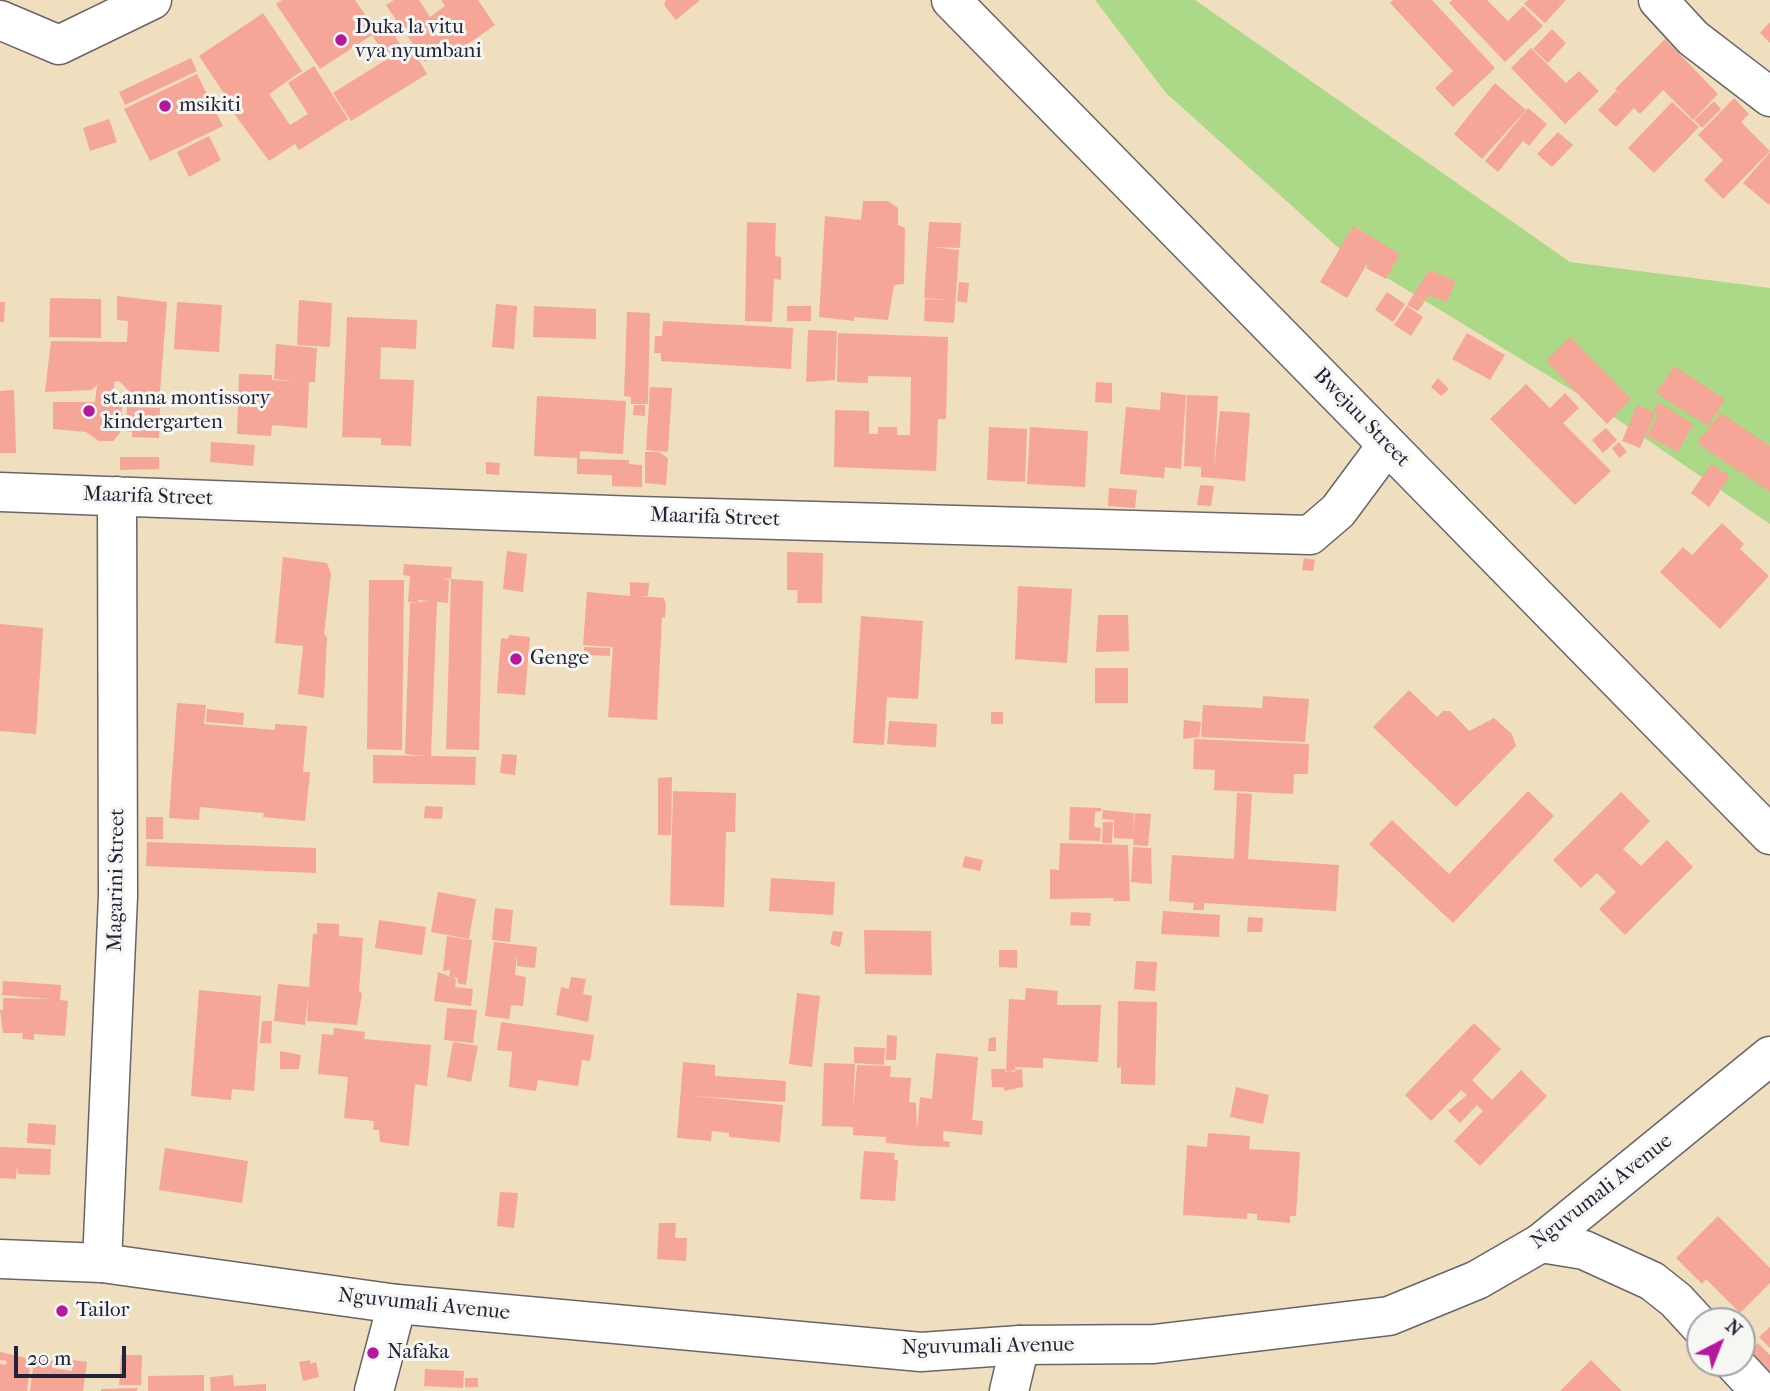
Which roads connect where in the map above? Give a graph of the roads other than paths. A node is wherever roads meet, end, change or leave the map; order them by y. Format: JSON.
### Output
{"nodes":[{"id":1,"x":152,"y":0,"type":"edge"},
{"id":2,"x":951,"y":0,"type":"edge"},
{"id":3,"x":1658,"y":0,"type":"edge"},
{"id":4,"x":0,"y":20,"type":"edge"},
{"id":5,"x":1770,"y":97,"type":"edge"},
{"id":6,"x":1387,"y":445,"type":"junction"},
{"id":7,"x":0,"y":492,"type":"edge"},
{"id":8,"x":117,"y":496,"type":"junction"},
{"id":9,"x":1770,"y":835,"type":"edge"},
{"id":10,"x":1770,"y":1056,"type":"edge"},
{"id":11,"x":1541,"y":1243,"type":"junction"},
{"id":12,"x":0,"y":1259,"type":"edge"},
{"id":13,"x":102,"y":1263,"type":"junction"},
{"id":14,"x":397,"y":1304,"type":"junction"},
{"id":15,"x":1686,"y":1313,"type":"edge"},
{"id":16,"x":1020,"y":1345,"type":"junction"},
{"id":17,"x":1747,"y":1377,"type":"edge"},
{"id":18,"x":374,"y":1391,"type":"edge"},
{"id":19,"x":1009,"y":1391,"type":"edge"},
{"id":20,"x":1760,"y":1391,"type":"edge"}],
"edges":[{"from":1,"to":4,"type":"street"},
{"from":2,"to":6,"type":"street","name":"Bwejuu Street"},
{"from":3,"to":5,"type":"street"},
{"from":6,"to":8,"type":"street","name":"Maarifa Street"},
{"from":6,"to":9,"type":"street","name":"Bwejuu Street"},
{"from":7,"to":8,"type":"street","name":"Maarifa Street"},
{"from":8,"to":13,"type":"street","name":"Magarini Street"},
{"from":10,"to":11,"type":"street","name":"Nguvumali Avenue"},
{"from":11,"to":15,"type":"street"},
{"from":11,"to":16,"type":"street","name":"Nguvumali Avenue"},
{"from":12,"to":13,"type":"street","name":"Nguvumali Avenue"},
{"from":13,"to":14,"type":"street","name":"Nguvumali Avenue"},
{"from":14,"to":16,"type":"street","name":"Nguvumali Avenue"},
{"from":14,"to":18,"type":"street"},
{"from":16,"to":19,"type":"street"},
{"from":17,"to":20,"type":"street"}]}
